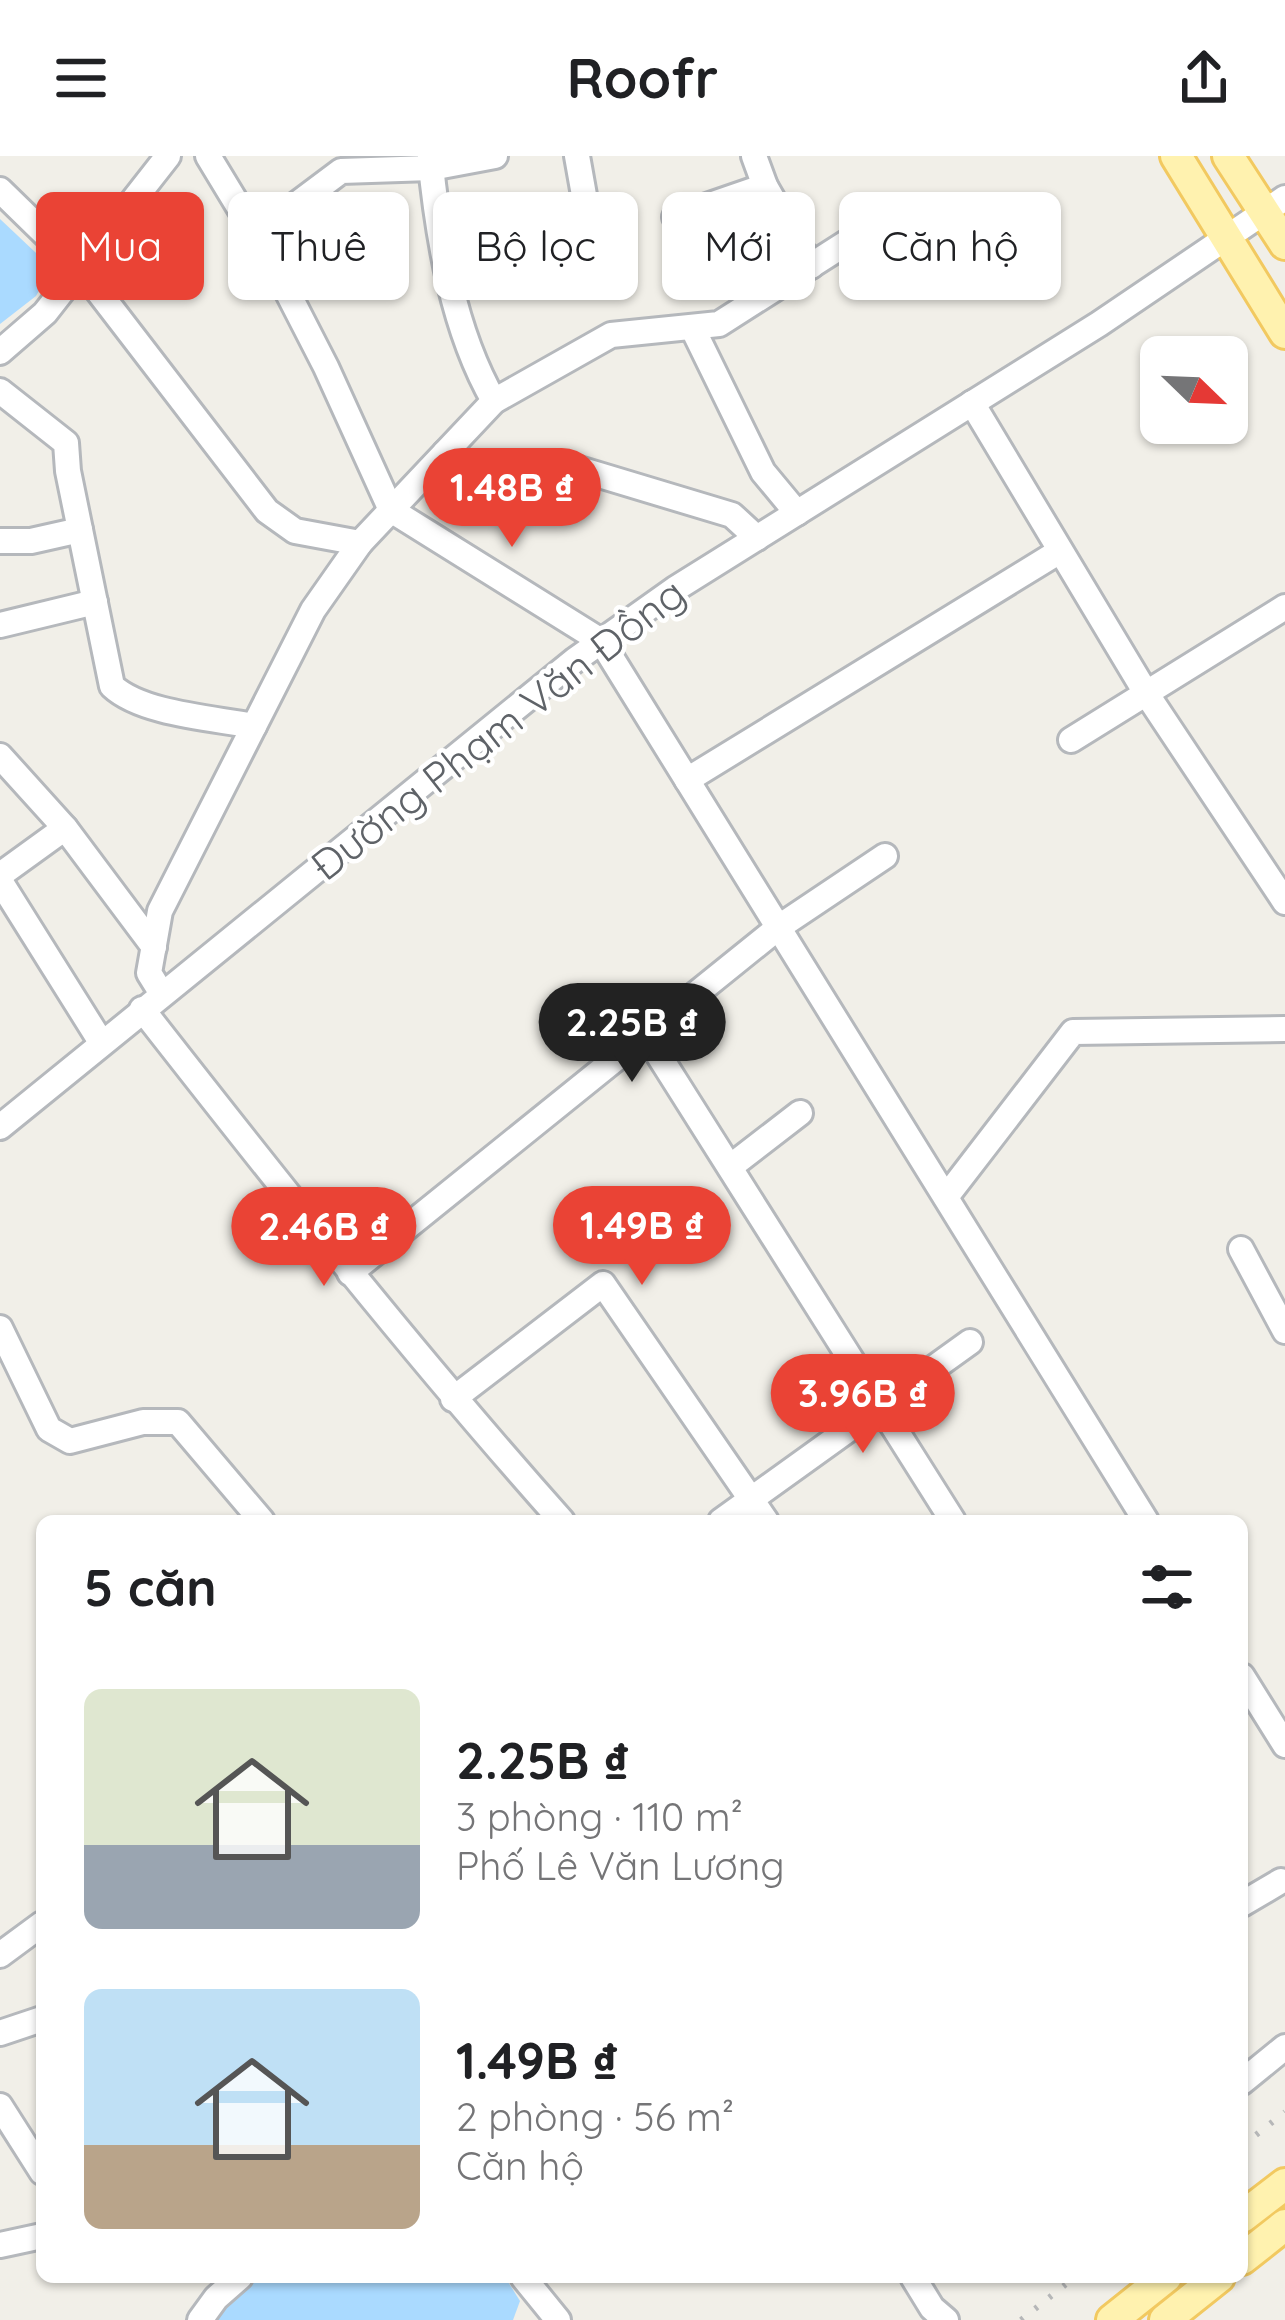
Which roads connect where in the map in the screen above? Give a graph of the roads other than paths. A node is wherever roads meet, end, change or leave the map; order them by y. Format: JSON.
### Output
{"nodes":[{"id":1,"x":168,"y":156,"type":"edge"},
{"id":2,"x":208,"y":156,"type":"edge"},
{"id":3,"x":495,"y":156,"type":"edge"},
{"id":4,"x":577,"y":156,"type":"edge"},
{"id":5,"x":754,"y":156,"type":"edge"},
{"id":6,"x":1176,"y":156,"type":"edge"},
{"id":7,"x":1228,"y":156,"type":"edge"},
{"id":8,"x":430,"y":162,"type":"edge"},
{"id":9,"x":765,"y":186,"type":"junction"},
{"id":10,"x":140,"y":192,"type":"edge"},
{"id":11,"x":230,"y":192,"type":"edge"},
{"id":12,"x":313,"y":192,"type":"edge"},
{"id":13,"x":583,"y":192,"type":"edge"},
{"id":14,"x":748,"y":192,"type":"edge"},
{"id":15,"x":768,"y":192,"type":"edge"},
{"id":16,"x":1,"y":193,"type":"edge"},
{"id":17,"x":1275,"y":206,"type":"edge"},
{"id":18,"x":36,"y":226,"type":"edge"},
{"id":19,"x":1227,"y":239,"type":"junction"},
{"id":20,"x":1285,"y":244,"type":"edge"},
{"id":21,"x":56,"y":300,"type":"edge"},
{"id":22,"x":105,"y":300,"type":"edge"},
{"id":23,"x":290,"y":300,"type":"edge"},
{"id":24,"x":757,"y":300,"type":"edge"},
{"id":25,"x":692,"y":327,"type":"junction"},
{"id":26,"x":1285,"y":333,"type":"edge"},
{"id":27,"x":0,"y":352,"type":"edge"},
{"id":28,"x":0,"y":391,"type":"edge"},
{"id":29,"x":494,"y":401,"type":"junction"},
{"id":30,"x":972,"y":403,"type":"junction"},
{"id":31,"x":445,"y":453,"type":"junction"},
{"id":32,"x":392,"y":510,"type":"junction"},
{"id":33,"x":797,"y":513,"type":"junction"},
{"id":34,"x":80,"y":530,"type":"junction"},
{"id":35,"x":757,"y":538,"type":"junction"},
{"id":36,"x":0,"y":541,"type":"edge"},
{"id":37,"x":360,"y":543,"type":"junction"},
{"id":38,"x":1060,"y":551,"type":"junction"},
{"id":39,"x":94,"y":602,"type":"junction"},
{"id":40,"x":1285,"y":608,"type":"edge"},
{"id":41,"x":0,"y":625,"type":"edge"},
{"id":42,"x":601,"y":641,"type":"junction"},
{"id":43,"x":1146,"y":693,"type":"junction"},
{"id":44,"x":254,"y":726,"type":"junction"},
{"id":45,"x":1071,"y":740,"type":"dead end"},
{"id":46,"x":0,"y":756,"type":"edge"},
{"id":47,"x":687,"y":780,"type":"junction"},
{"id":48,"x":65,"y":829,"type":"junction"},
{"id":49,"x":884,"y":856,"type":"dead end"},
{"id":50,"x":0,"y":878,"type":"edge"},
{"id":51,"x":1285,"y":902,"type":"edge"},
{"id":52,"x":779,"y":927,"type":"junction"},
{"id":53,"x":154,"y":947,"type":"junction"},
{"id":54,"x":152,"y":1002,"type":"junction"},
{"id":55,"x":1285,"y":1029,"type":"edge"},
{"id":56,"x":646,"y":1035,"type":"junction"},
{"id":57,"x":101,"y":1042,"type":"junction"},
{"id":58,"x":800,"y":1113,"type":"dead end"},
{"id":59,"x":0,"y":1126,"type":"edge"},
{"id":60,"x":730,"y":1167,"type":"junction"},
{"id":61,"x":946,"y":1198,"type":"junction"},
{"id":62,"x":1241,"y":1249,"type":"dead end"},
{"id":63,"x":350,"y":1274,"type":"junction"},
{"id":64,"x":0,"y":1328,"type":"edge"},
{"id":65,"x":1285,"y":1330,"type":"edge"},
{"id":66,"x":970,"y":1342,"type":"dead end"},
{"id":67,"x":453,"y":1399,"type":"junction"},
{"id":68,"x":882,"y":1405,"type":"junction"},
{"id":69,"x":752,"y":1499,"type":"junction"},
{"id":70,"x":257,"y":1515,"type":"edge"},
{"id":71,"x":557,"y":1515,"type":"edge"},
{"id":72,"x":729,"y":1515,"type":"edge"},
{"id":73,"x":762,"y":1515,"type":"edge"},
{"id":74,"x":949,"y":1515,"type":"edge"},
{"id":75,"x":1142,"y":1515,"type":"edge"},
{"id":76,"x":1248,"y":1686,"type":"edge"},
{"id":77,"x":1285,"y":1745,"type":"edge"},
{"id":78,"x":1281,"y":1881,"type":"dead end"},
{"id":79,"x":1248,"y":1900,"type":"edge"},
{"id":80,"x":36,"y":1928,"type":"edge"},
{"id":81,"x":0,"y":1954,"type":"edge"},
{"id":82,"x":36,"y":2022,"type":"edge"},
{"id":83,"x":0,"y":2033,"type":"edge"},
{"id":84,"x":1285,"y":2047,"type":"edge"},
{"id":85,"x":1248,"y":2077,"type":"edge"},
{"id":86,"x":0,"y":2106,"type":"edge"},
{"id":87,"x":36,"y":2163,"type":"edge"},
{"id":88,"x":1285,"y":2183,"type":"edge"},
{"id":89,"x":1248,"y":2212,"type":"edge"},
{"id":90,"x":1285,"y":2225,"type":"edge"},
{"id":91,"x":36,"y":2237,"type":"edge"},
{"id":92,"x":0,"y":2245,"type":"edge"},
{"id":93,"x":1248,"y":2254,"type":"edge"},
{"id":94,"x":233,"y":2283,"type":"edge"},
{"id":95,"x":527,"y":2283,"type":"edge"},
{"id":96,"x":916,"y":2283,"type":"edge"},
{"id":97,"x":1158,"y":2283,"type":"edge"},
{"id":98,"x":1211,"y":2283,"type":"edge"},
{"id":99,"x":552,"y":2316,"type":"edge"},
{"id":100,"x":932,"y":2316,"type":"edge"},
{"id":101,"x":1168,"y":2317,"type":"edge"},
{"id":102,"x":200,"y":2320,"type":"edge"},
{"id":103,"x":1112,"y":2320,"type":"edge"}],
"edges":[{"from":1,"to":10,"type":"street"},
{"from":2,"to":11,"type":"street"},
{"from":3,"to":8,"type":"street"},
{"from":4,"to":13,"type":"street"},
{"from":5,"to":9,"type":"street"},
{"from":6,"to":19,"type":"main road"},
{"from":7,"to":17,"type":"main road"},
{"from":8,"to":12,"type":"street"},
{"from":8,"to":29,"type":"street"},
{"from":9,"to":14,"type":"street"},
{"from":9,"to":15,"type":"street"},
{"from":16,"to":18,"type":"street"},
{"from":17,"to":19,"type":"street","name":"Đường Phạm Văn Đồng"},
{"from":17,"to":20,"type":"main road"},
{"from":19,"to":26,"type":"main road"},
{"from":19,"to":30,"type":"street","name":"Đường Phạm Văn Đồng"},
{"from":21,"to":27,"type":"street"},
{"from":22,"to":37,"type":"street"},
{"from":23,"to":32,"type":"street"},
{"from":24,"to":25,"type":"street"},
{"from":25,"to":29,"type":"street"},
{"from":25,"to":33,"type":"street"},
{"from":28,"to":34,"type":"street"},
{"from":29,"to":31,"type":"street"},
{"from":30,"to":33,"type":"street","name":"Đường Phạm Văn Đồng"},
{"from":30,"to":38,"type":"street"},
{"from":31,"to":32,"type":"street"},
{"from":31,"to":35,"type":"street"},
{"from":32,"to":37,"type":"street"},
{"from":32,"to":42,"type":"street"},
{"from":33,"to":35,"type":"street","name":"Đường Phạm Văn Đồng"},
{"from":34,"to":36,"type":"street"},
{"from":34,"to":39,"type":"street"},
{"from":35,"to":42,"type":"street","name":"Đường Phạm Văn Đồng"},
{"from":37,"to":44,"type":"street"},
{"from":38,"to":43,"type":"street"},
{"from":38,"to":47,"type":"street"},
{"from":39,"to":41,"type":"street"},
{"from":39,"to":44,"type":"street"},
{"from":40,"to":43,"type":"street"},
{"from":42,"to":47,"type":"street"},
{"from":42,"to":54,"type":"street","name":"Đường Phạm Văn Đồng"},
{"from":43,"to":45,"type":"street"},
{"from":43,"to":51,"type":"street"},
{"from":44,"to":53,"type":"street"},
{"from":46,"to":48,"type":"street"},
{"from":47,"to":52,"type":"street"},
{"from":48,"to":50,"type":"street"},
{"from":48,"to":53,"type":"street"},
{"from":49,"to":52,"type":"street"},
{"from":50,"to":57,"type":"street"},
{"from":52,"to":56,"type":"street"},
{"from":52,"to":61,"type":"street"},
{"from":53,"to":54,"type":"street"},
{"from":54,"to":57,"type":"street","name":"Đường Phạm Văn Đồng"},
{"from":54,"to":63,"type":"street"},
{"from":55,"to":61,"type":"street"},
{"from":56,"to":60,"type":"street"},
{"from":56,"to":63,"type":"street"},
{"from":57,"to":59,"type":"street","name":"Đường Phạm Văn Đồng"},
{"from":58,"to":60,"type":"street"},
{"from":60,"to":68,"type":"street"},
{"from":61,"to":75,"type":"street"},
{"from":62,"to":65,"type":"street"},
{"from":63,"to":67,"type":"street"},
{"from":64,"to":70,"type":"street"},
{"from":66,"to":68,"type":"street"},
{"from":67,"to":69,"type":"street"},
{"from":67,"to":71,"type":"street"},
{"from":68,"to":69,"type":"street"},
{"from":68,"to":74,"type":"street"},
{"from":69,"to":72,"type":"street"},
{"from":69,"to":73,"type":"street"},
{"from":76,"to":77,"type":"street"},
{"from":78,"to":79,"type":"street"},
{"from":80,"to":81,"type":"street"},
{"from":82,"to":83,"type":"street"},
{"from":84,"to":85,"type":"street"},
{"from":86,"to":87,"type":"street"},
{"from":88,"to":89,"type":"main road"},
{"from":90,"to":93,"type":"main road"},
{"from":91,"to":92,"type":"street"},
{"from":94,"to":102,"type":"street"},
{"from":95,"to":99,"type":"street"},
{"from":96,"to":100,"type":"street"},
{"from":97,"to":101,"type":"main road"},
{"from":97,"to":103,"type":"main road"},
{"from":98,"to":101,"type":"main road"}]}
